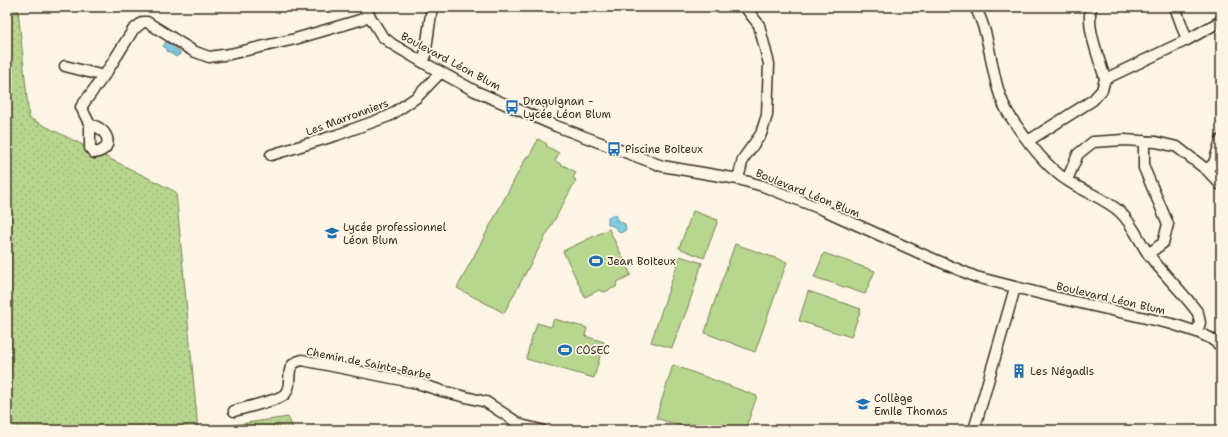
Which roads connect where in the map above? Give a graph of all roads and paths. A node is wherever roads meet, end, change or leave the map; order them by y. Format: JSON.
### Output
{"nodes":[{"id":1,"x":432,"y":7,"type":"edge"},
{"id":2,"x":745,"y":7,"type":"edge"},
{"id":3,"x":975,"y":7,"type":"edge"},
{"id":4,"x":1091,"y":7,"type":"edge"},
{"id":5,"x":1175,"y":7,"type":"edge"},
{"id":6,"x":366,"y":11,"type":"edge"},
{"id":7,"x":1221,"y":21,"type":"edge"},
{"id":8,"x":1187,"y":40,"type":"junction"},
{"id":9,"x":424,"y":64,"type":"junction"},
{"id":10,"x":65,"y":66,"type":"dead end"},
{"id":11,"x":441,"y":72,"type":"junction"},
{"id":12,"x":104,"y":76,"type":"junction"},
{"id":13,"x":1105,"y":79,"type":"junction"},
{"id":14,"x":90,"y":125,"type":"dead end"},
{"id":15,"x":1221,"y":140,"type":"edge"},
{"id":16,"x":1028,"y":141,"type":"junction"},
{"id":17,"x":1144,"y":141,"type":"junction"},
{"id":18,"x":271,"y":155,"type":"dead end"},
{"id":19,"x":1207,"y":170,"type":"junction"},
{"id":20,"x":738,"y":179,"type":"junction"},
{"id":21,"x":1067,"y":180,"type":"junction"},
{"id":22,"x":1221,"y":185,"type":"edge"},
{"id":23,"x":1148,"y":254,"type":"junction"},
{"id":24,"x":1015,"y":288,"type":"junction"},
{"id":25,"x":1197,"y":332,"type":"junction"},
{"id":26,"x":1221,"y":346,"type":"edge"},
{"id":27,"x":234,"y":411,"type":"dead end"},
{"id":28,"x":512,"y":425,"type":"edge"},
{"id":29,"x":542,"y":430,"type":"edge"},
{"id":30,"x":974,"y":430,"type":"edge"}],
"edges":[{"from":1,"to":9,"type":"street"},
{"from":2,"to":20,"type":"street"},
{"from":3,"to":16,"type":"street"},
{"from":4,"to":13,"type":"street"},
{"from":5,"to":8,"type":"street"},
{"from":6,"to":9,"type":"street","name":"Boulevard Léon Blum"},
{"from":6,"to":12,"type":"street"},
{"from":7,"to":8,"type":"street"},
{"from":8,"to":13,"type":"street"},
{"from":9,"to":11,"type":"street","name":"Boulevard Léon Blum"},
{"from":10,"to":12,"type":"street"},
{"from":11,"to":18,"type":"street","name":"Les Marronniers"},
{"from":11,"to":20,"type":"street","name":"Boulevard Léon Blum"},
{"from":12,"to":14,"type":"street"},
{"from":13,"to":16,"type":"street"},
{"from":15,"to":19,"type":"street"},
{"from":16,"to":21,"type":"street"},
{"from":17,"to":19,"type":"street"},
{"from":17,"to":21,"type":"street"},
{"from":17,"to":23,"type":"street"},
{"from":19,"to":22,"type":"street"},
{"from":20,"to":24,"type":"street","name":"Boulevard Léon Blum"},
{"from":21,"to":23,"type":"street"},
{"from":23,"to":25,"type":"street"},
{"from":24,"to":25,"type":"street","name":"Boulevard Léon Blum"},
{"from":24,"to":30,"type":"street"},
{"from":25,"to":26,"type":"street","name":"Boulevard Léon Blum"},
{"from":27,"to":28,"type":"street","name":"Chemin de Sainte-Barbe"},
{"from":28,"to":29,"type":"street","name":"Chemin de Sainte-Barbe"}]}
